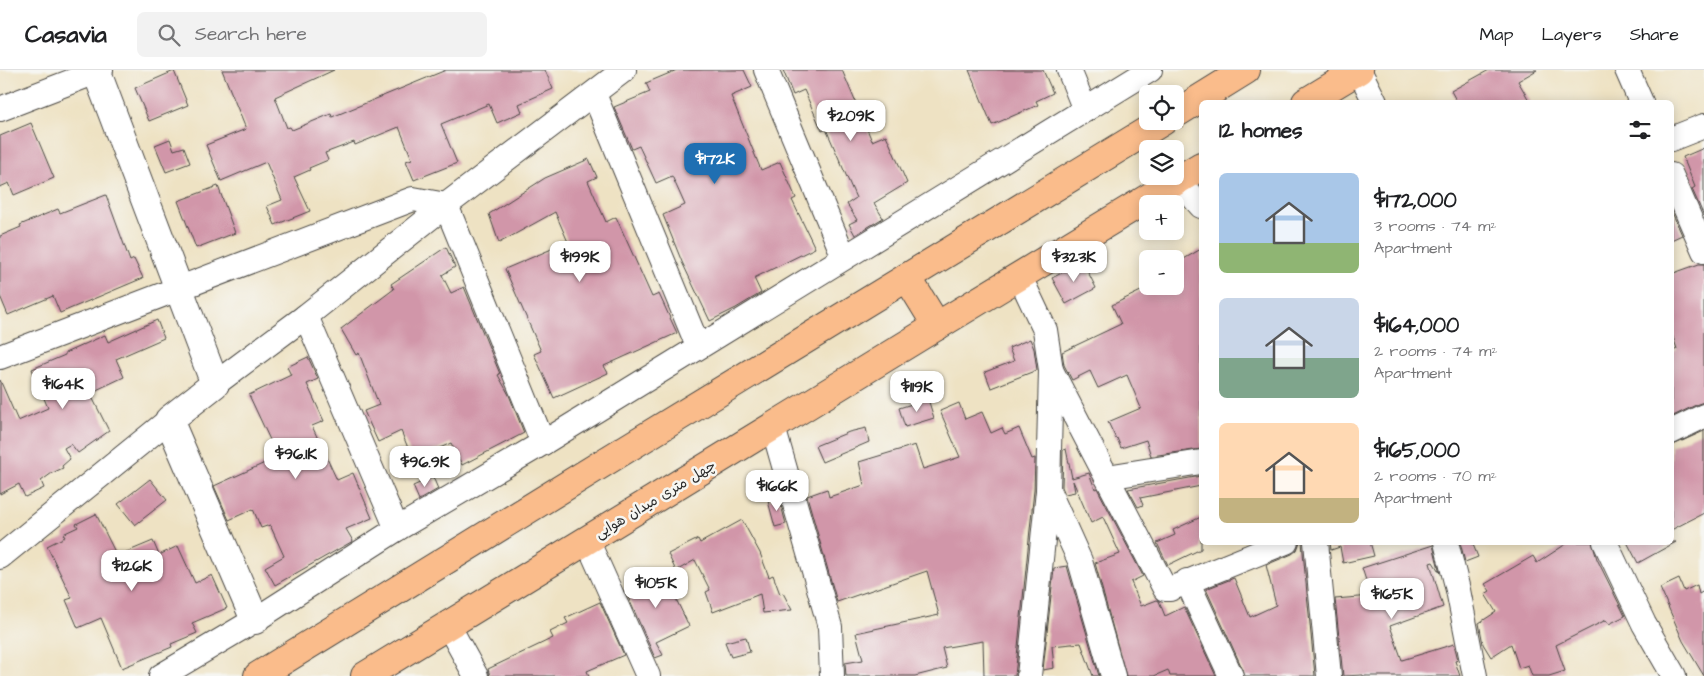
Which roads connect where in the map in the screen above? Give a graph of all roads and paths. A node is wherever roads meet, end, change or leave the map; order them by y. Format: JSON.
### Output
{"nodes":[{"id":1,"x":624,"y":70,"type":"edge"},
{"id":2,"x":766,"y":70,"type":"edge"},
{"id":3,"x":1069,"y":70,"type":"edge"},
{"id":4,"x":1150,"y":70,"type":"edge"},
{"id":5,"x":1246,"y":70,"type":"edge"},
{"id":6,"x":1359,"y":70,"type":"edge"},
{"id":7,"x":1627,"y":70,"type":"edge"},
{"id":8,"x":98,"y":71,"type":"edge"},
{"id":9,"x":594,"y":94,"type":"junction"},
{"id":10,"x":1309,"y":100,"type":"edge"},
{"id":11,"x":1374,"y":100,"type":"edge"},
{"id":12,"x":1640,"y":100,"type":"edge"},
{"id":13,"x":1184,"y":108,"type":"edge"},
{"id":14,"x":0,"y":110,"type":"edge"},
{"id":15,"x":1086,"y":110,"type":"junction"},
{"id":16,"x":1704,"y":126,"type":"edge"},
{"id":17,"x":1148,"y":130,"type":"edge"},
{"id":18,"x":1674,"y":138,"type":"edge"},
{"id":19,"x":1199,"y":167,"type":"edge"},
{"id":20,"x":1184,"y":176,"type":"edge"},
{"id":21,"x":1674,"y":184,"type":"edge"},
{"id":22,"x":1170,"y":185,"type":"edge"},
{"id":23,"x":1182,"y":185,"type":"edge"},
{"id":24,"x":446,"y":204,"type":"junction"},
{"id":25,"x":1199,"y":204,"type":"edge"},
{"id":26,"x":1704,"y":251,"type":"edge"},
{"id":27,"x":844,"y":257,"type":"junction"},
{"id":28,"x":907,"y":277,"type":"junction"},
{"id":29,"x":1020,"y":277,"type":"junction"},
{"id":30,"x":178,"y":288,"type":"junction"},
{"id":31,"x":306,"y":316,"type":"junction"},
{"id":32,"x":937,"y":326,"type":"junction"},
{"id":33,"x":698,"y":346,"type":"junction"},
{"id":34,"x":0,"y":357,"type":"edge"},
{"id":35,"x":1051,"y":370,"type":"junction"},
{"id":36,"x":215,"y":384,"type":"junction"},
{"id":37,"x":1704,"y":416,"type":"edge"},
{"id":38,"x":169,"y":420,"type":"junction"},
{"id":39,"x":773,"y":427,"type":"junction"},
{"id":40,"x":1674,"y":431,"type":"edge"},
{"id":41,"x":543,"y":443,"type":"junction"},
{"id":42,"x":1199,"y":462,"type":"edge"},
{"id":43,"x":1107,"y":477,"type":"junction"},
{"id":44,"x":1048,"y":490,"type":"junction"},
{"id":45,"x":398,"y":529,"type":"junction"},
{"id":46,"x":587,"y":540,"type":"junction"},
{"id":47,"x":1279,"y":545,"type":"edge"},
{"id":48,"x":1316,"y":545,"type":"edge"},
{"id":49,"x":1447,"y":545,"type":"edge"},
{"id":50,"x":1606,"y":545,"type":"edge"},
{"id":51,"x":0,"y":557,"type":"edge"},
{"id":52,"x":1187,"y":582,"type":"junction"},
{"id":53,"x":255,"y":620,"type":"junction"},
{"id":54,"x":448,"y":625,"type":"junction"},
{"id":55,"x":161,"y":676,"type":"edge"},
{"id":56,"x":258,"y":676,"type":"edge"},
{"id":57,"x":365,"y":676,"type":"edge"},
{"id":58,"x":476,"y":676,"type":"edge"},
{"id":59,"x":648,"y":676,"type":"edge"},
{"id":60,"x":832,"y":676,"type":"edge"},
{"id":61,"x":1029,"y":676,"type":"edge"},
{"id":62,"x":1113,"y":676,"type":"edge"},
{"id":63,"x":1230,"y":676,"type":"edge"},
{"id":64,"x":1329,"y":676,"type":"edge"},
{"id":65,"x":1475,"y":676,"type":"edge"},
{"id":66,"x":1674,"y":676,"type":"edge"}],
"edges":[{"from":1,"to":9,"type":"street"},
{"from":2,"to":27,"type":"street"},
{"from":3,"to":15,"type":"street"},
{"from":4,"to":15,"type":"street"},
{"from":5,"to":13,"type":"main road"},
{"from":6,"to":10,"type":"main road"},
{"from":6,"to":11,"type":"street"},
{"from":7,"to":12,"type":"street"},
{"from":8,"to":14,"type":"street"},
{"from":8,"to":30,"type":"street"},
{"from":9,"to":24,"type":"street"},
{"from":9,"to":33,"type":"street"},
{"from":15,"to":27,"type":"street"},
{"from":16,"to":18,"type":"street"},
{"from":17,"to":28,"type":"main road"},
{"from":19,"to":20,"type":"main road","name":"چهل متری میدان هوایی"},
{"from":21,"to":26,"type":"street"},
{"from":22,"to":29,"type":"main road","name":"چهل متری میدان هوایی"},
{"from":23,"to":25,"type":"street"},
{"from":24,"to":30,"type":"street"},
{"from":24,"to":31,"type":"street"},
{"from":24,"to":41,"type":"street"},
{"from":27,"to":33,"type":"street"},
{"from":28,"to":32,"type":"main road"},
{"from":28,"to":56,"type":"main road"},
{"from":29,"to":32,"type":"main road","name":"چهل متری میدان هوایی"},
{"from":29,"to":35,"type":"street"},
{"from":30,"to":34,"type":"street"},
{"from":30,"to":36,"type":"street"},
{"from":31,"to":36,"type":"street"},
{"from":31,"to":45,"type":"street"},
{"from":32,"to":39,"type":"main road","name":"چهل متری میدان هوایی"},
{"from":33,"to":41,"type":"street"},
{"from":35,"to":43,"type":"street"},
{"from":35,"to":44,"type":"street"},
{"from":36,"to":38,"type":"street"},
{"from":37,"to":40,"type":"street"},
{"from":38,"to":51,"type":"street"},
{"from":38,"to":53,"type":"street"},
{"from":39,"to":46,"type":"main road","name":"چهل متری میدان هوایی"},
{"from":39,"to":60,"type":"street"},
{"from":41,"to":45,"type":"street"},
{"from":42,"to":43,"type":"street"},
{"from":43,"to":52,"type":"street"},
{"from":44,"to":61,"type":"street"},
{"from":44,"to":62,"type":"street"},
{"from":45,"to":53,"type":"street"},
{"from":46,"to":54,"type":"main road","name":"چهل متری میدان هوایی"},
{"from":46,"to":59,"type":"street"},
{"from":47,"to":52,"type":"street"},
{"from":48,"to":64,"type":"street"},
{"from":49,"to":65,"type":"street"},
{"from":50,"to":66,"type":"street"},
{"from":52,"to":63,"type":"street"},
{"from":53,"to":55,"type":"street"},
{"from":54,"to":57,"type":"main road","name":"چهل متری میدان هوایی"},
{"from":54,"to":58,"type":"street"}]}
